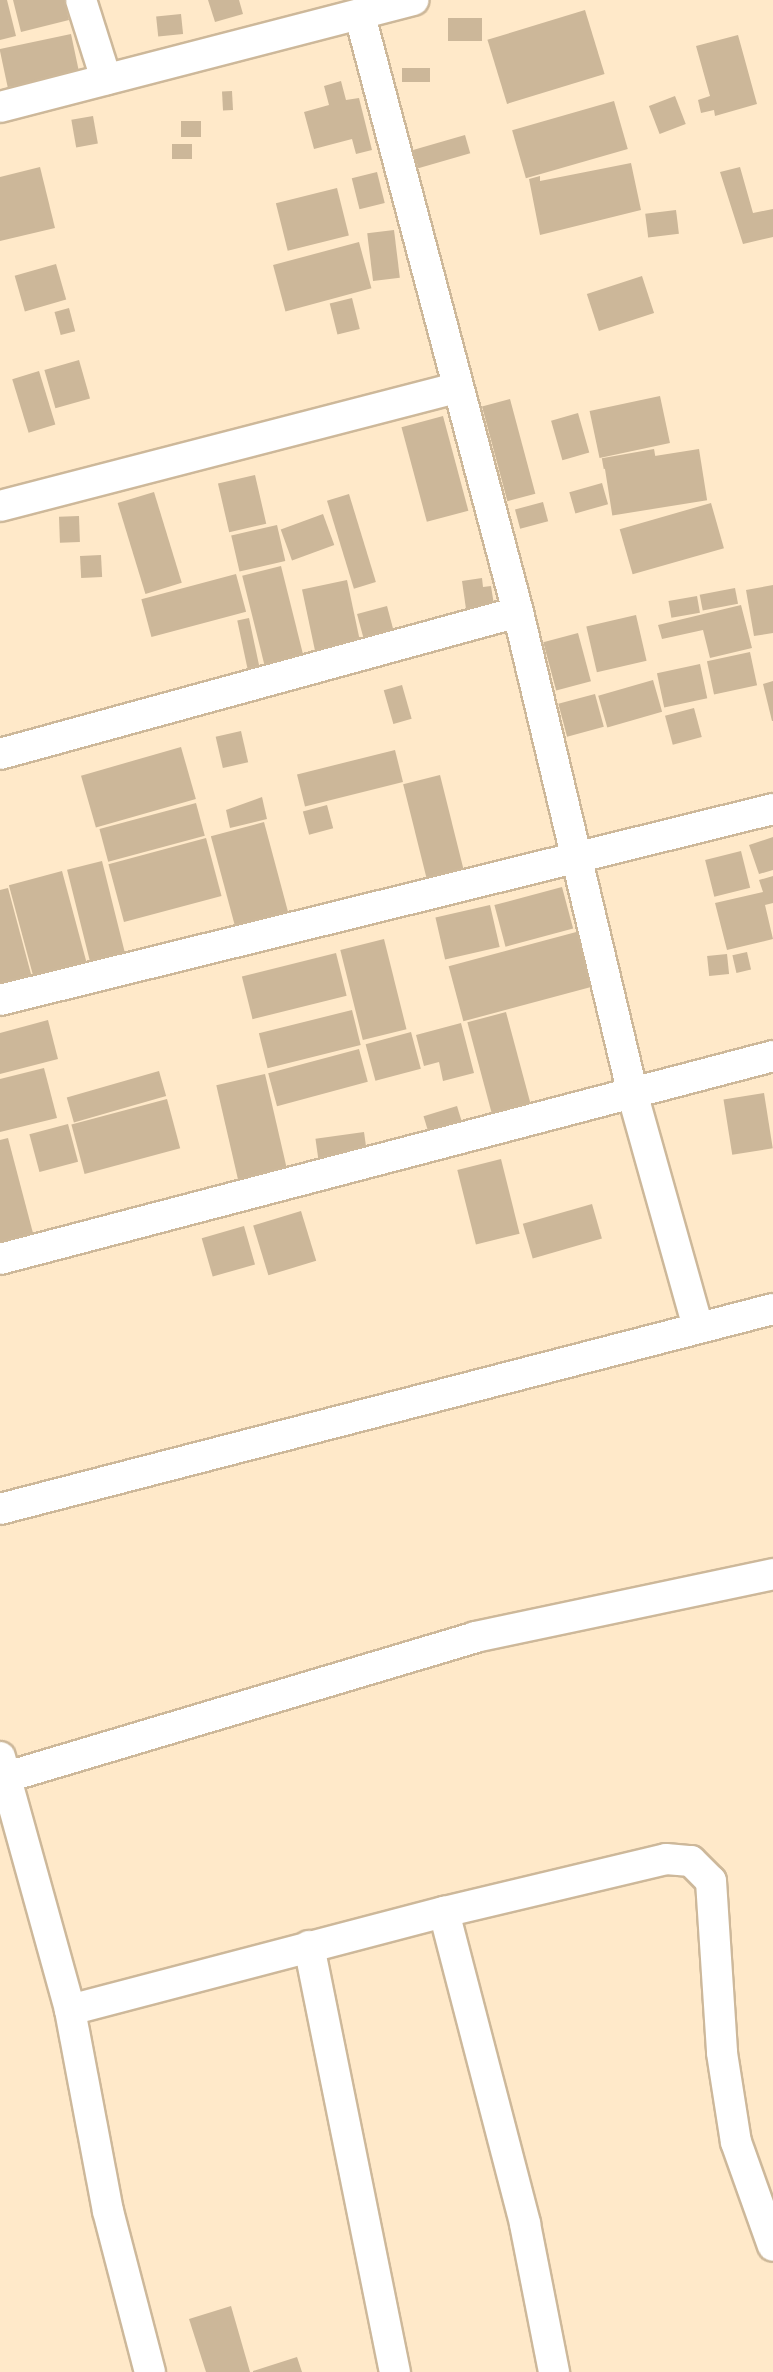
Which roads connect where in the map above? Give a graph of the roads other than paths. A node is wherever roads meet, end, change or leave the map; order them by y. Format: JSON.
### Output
{"nodes":[{"id":1,"x":81,"y":0,"type":"edge"},
{"id":2,"x":413,"y":0,"type":"edge"},
{"id":3,"x":360,"y":16,"type":"junction"},
{"id":4,"x":106,"y":79,"type":"junction"},
{"id":5,"x":0,"y":107,"type":"edge"},
{"id":6,"x":457,"y":388,"type":"junction"},
{"id":7,"x":0,"y":506,"type":"edge"},
{"id":8,"x":518,"y":612,"type":"junction"},
{"id":9,"x":0,"y":754,"type":"edge"},
{"id":10,"x":773,"y":809,"type":"edge"},
{"id":11,"x":578,"y":855,"type":"junction"},
{"id":12,"x":0,"y":1000,"type":"edge"},
{"id":13,"x":773,"y":1056,"type":"edge"},
{"id":14,"x":633,"y":1096,"type":"junction"},
{"id":15,"x":0,"y":1259,"type":"edge"},
{"id":16,"x":773,"y":1309,"type":"edge"},
{"id":17,"x":698,"y":1327,"type":"junction"},
{"id":18,"x":0,"y":1509,"type":"edge"},
{"id":19,"x":773,"y":1574,"type":"edge"},
{"id":20,"x":2,"y":1771,"type":"edge"},
{"id":21,"x":444,"y":1912,"type":"junction"},
{"id":22,"x":309,"y":1946,"type":"junction"},
{"id":23,"x":70,"y":2010,"type":"junction"},
{"id":24,"x":773,"y":2246,"type":"edge"},
{"id":25,"x":150,"y":2372,"type":"edge"},
{"id":26,"x":395,"y":2372,"type":"edge"},
{"id":27,"x":554,"y":2372,"type":"edge"}],
"edges":[{"from":1,"to":4,"type":"street"},
{"from":2,"to":3,"type":"street"},
{"from":3,"to":4,"type":"street"},
{"from":3,"to":6,"type":"street"},
{"from":4,"to":5,"type":"street"},
{"from":6,"to":7,"type":"street"},
{"from":6,"to":8,"type":"street"},
{"from":8,"to":9,"type":"street"},
{"from":8,"to":11,"type":"street"},
{"from":10,"to":11,"type":"street"},
{"from":11,"to":12,"type":"street"},
{"from":11,"to":14,"type":"street"},
{"from":13,"to":14,"type":"street"},
{"from":14,"to":15,"type":"street"},
{"from":14,"to":17,"type":"street"},
{"from":16,"to":17,"type":"street"},
{"from":17,"to":18,"type":"street"},
{"from":19,"to":20,"type":"street"},
{"from":20,"to":23,"type":"street"},
{"from":21,"to":22,"type":"street"},
{"from":21,"to":24,"type":"street"},
{"from":21,"to":27,"type":"street"},
{"from":22,"to":23,"type":"street"},
{"from":22,"to":26,"type":"street"},
{"from":23,"to":25,"type":"street"}]}
